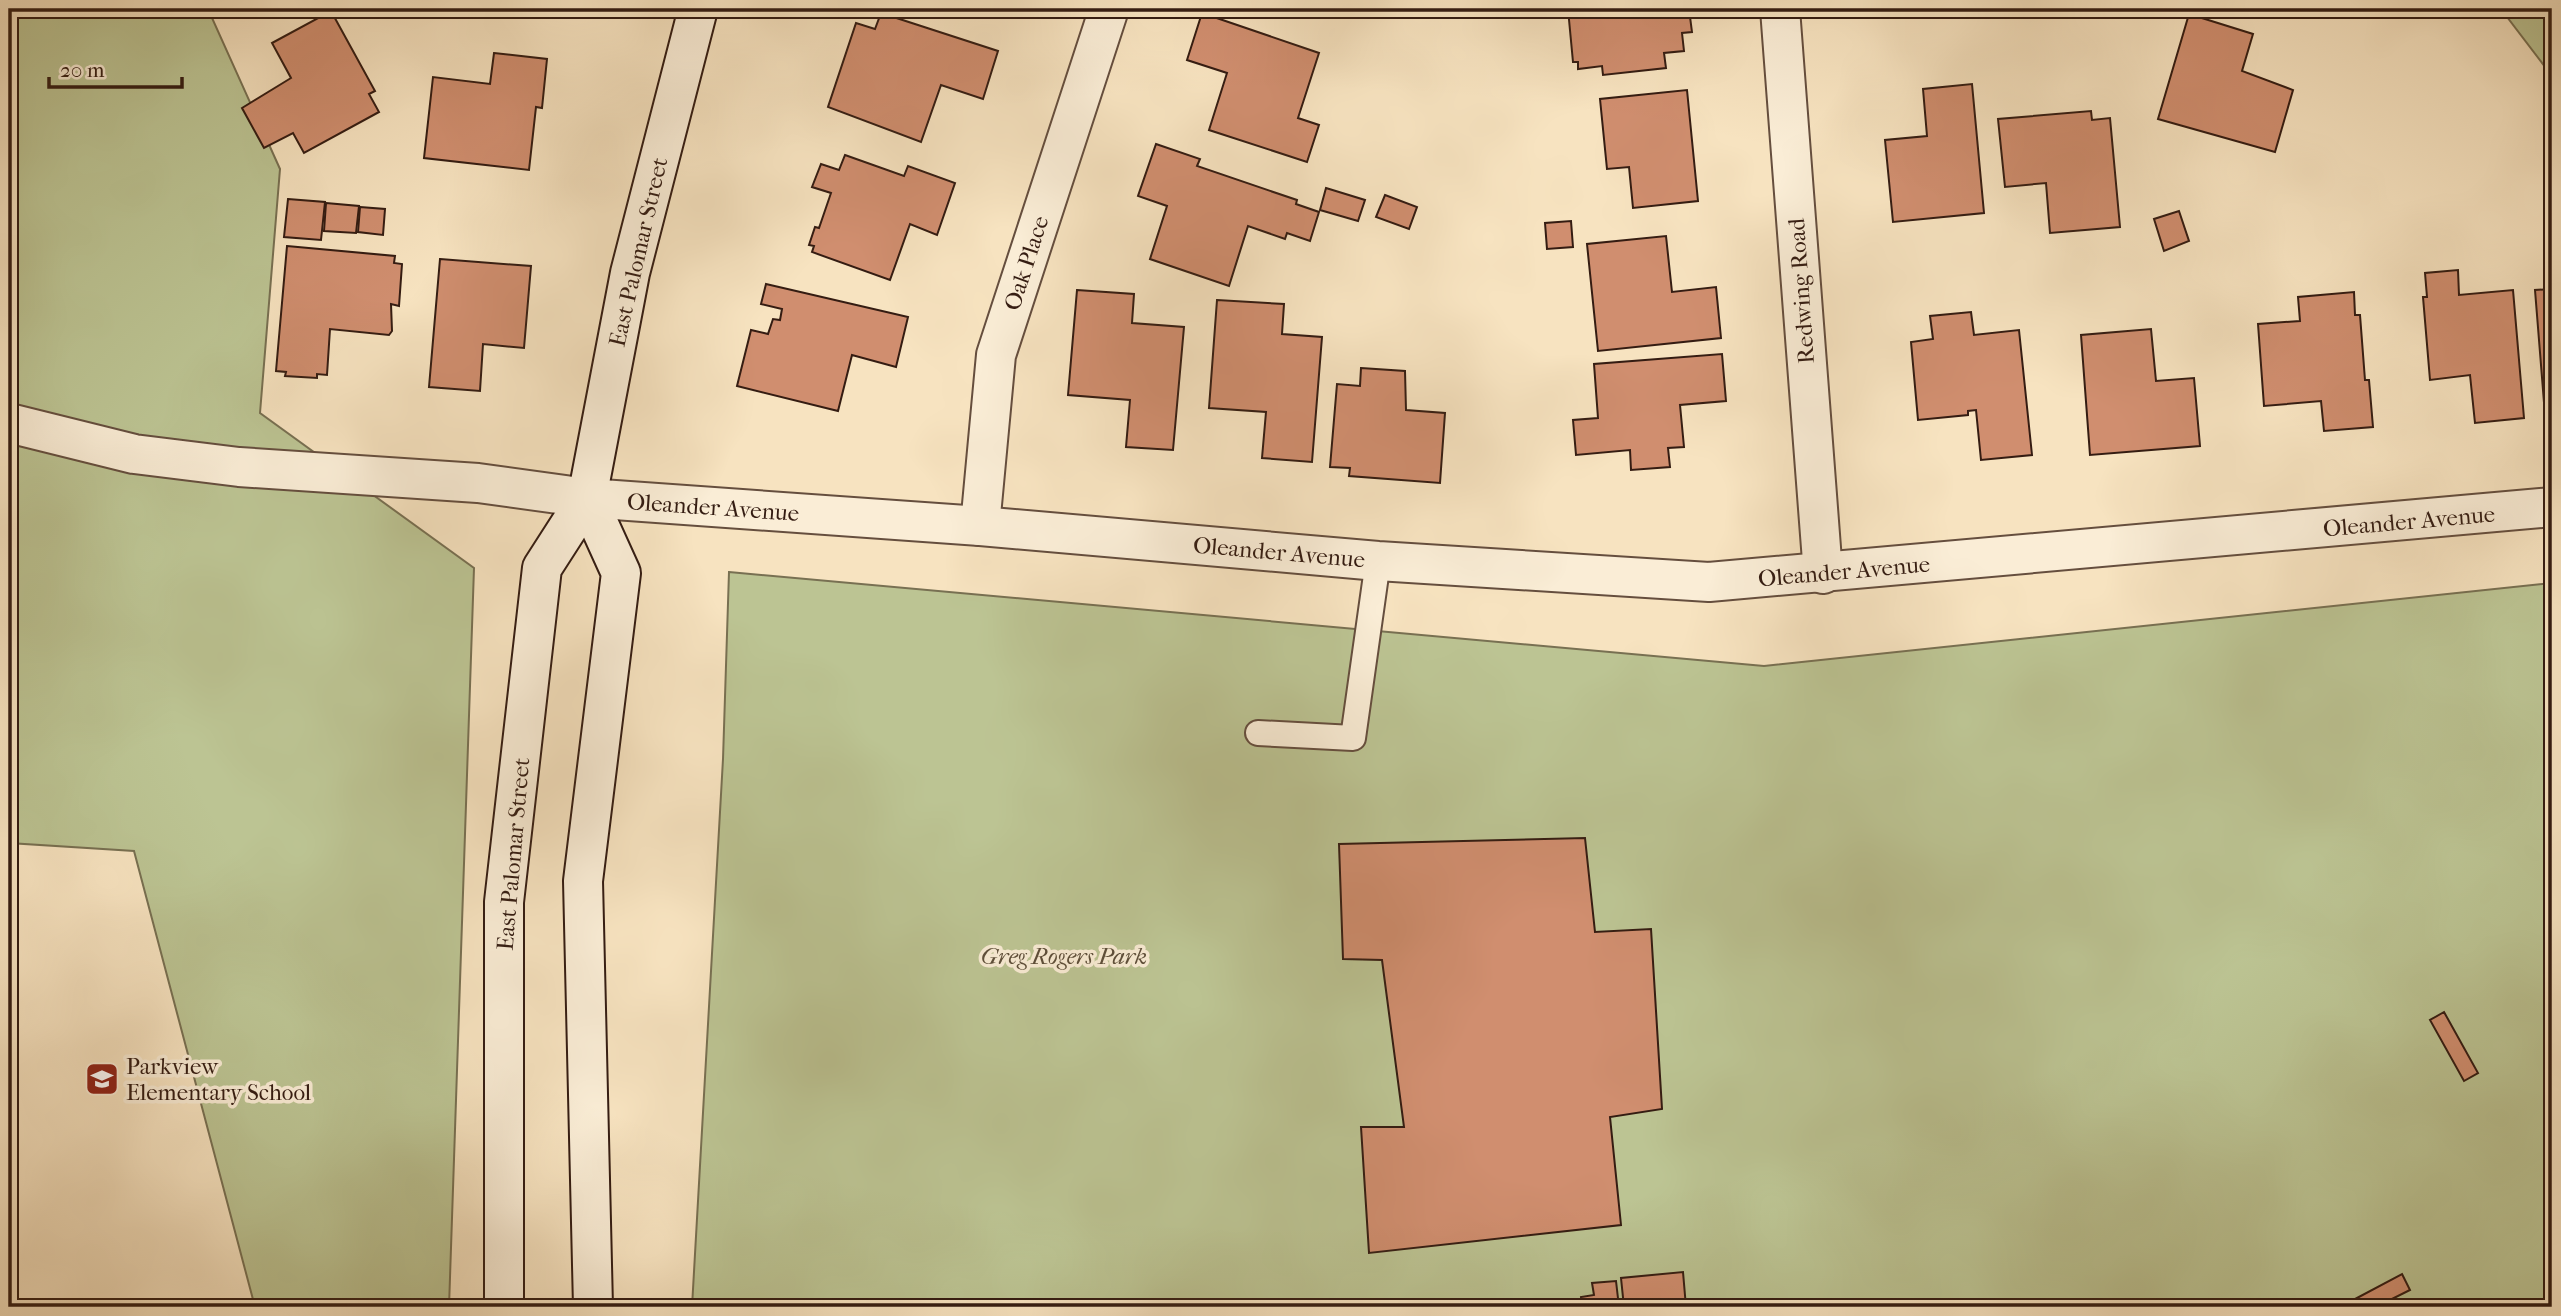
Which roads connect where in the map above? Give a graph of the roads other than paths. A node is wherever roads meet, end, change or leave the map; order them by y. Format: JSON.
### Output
{"nodes":[{"id":1,"x":698,"y":9,"type":"edge"},
{"id":2,"x":1109,"y":9,"type":"edge"},
{"id":3,"x":1780,"y":9,"type":"edge"},
{"id":4,"x":9,"y":423,"type":"edge"},
{"id":5,"x":586,"y":498,"type":"junction"},
{"id":6,"x":2552,"y":507,"type":"edge"},
{"id":7,"x":980,"y":526,"type":"junction"},
{"id":8,"x":1378,"y":561,"type":"junction"},
{"id":9,"x":1823,"y":574,"type":"junction"},
{"id":10,"x":1258,"y":733,"type":"dead end"},
{"id":11,"x":504,"y":1307,"type":"edge"},
{"id":12,"x":593,"y":1307,"type":"edge"}],
"edges":[{"from":1,"to":5,"type":"street","name":"East Palomar Street"},
{"from":2,"to":7,"type":"street","name":"Oak Place"},
{"from":3,"to":9,"type":"street","name":"Redwing Road"},
{"from":4,"to":5,"type":"street","name":"Oleander Avenue"},
{"from":5,"to":7,"type":"street","name":"Oleander Avenue"},
{"from":5,"to":11,"type":"street","name":"East Palomar Street"},
{"from":5,"to":12,"type":"street"},
{"from":6,"to":9,"type":"street","name":"Oleander Avenue"},
{"from":7,"to":8,"type":"street","name":"Oleander Avenue"},
{"from":8,"to":9,"type":"street","name":"Oleander Avenue"},
{"from":8,"to":10,"type":"lane"}]}
